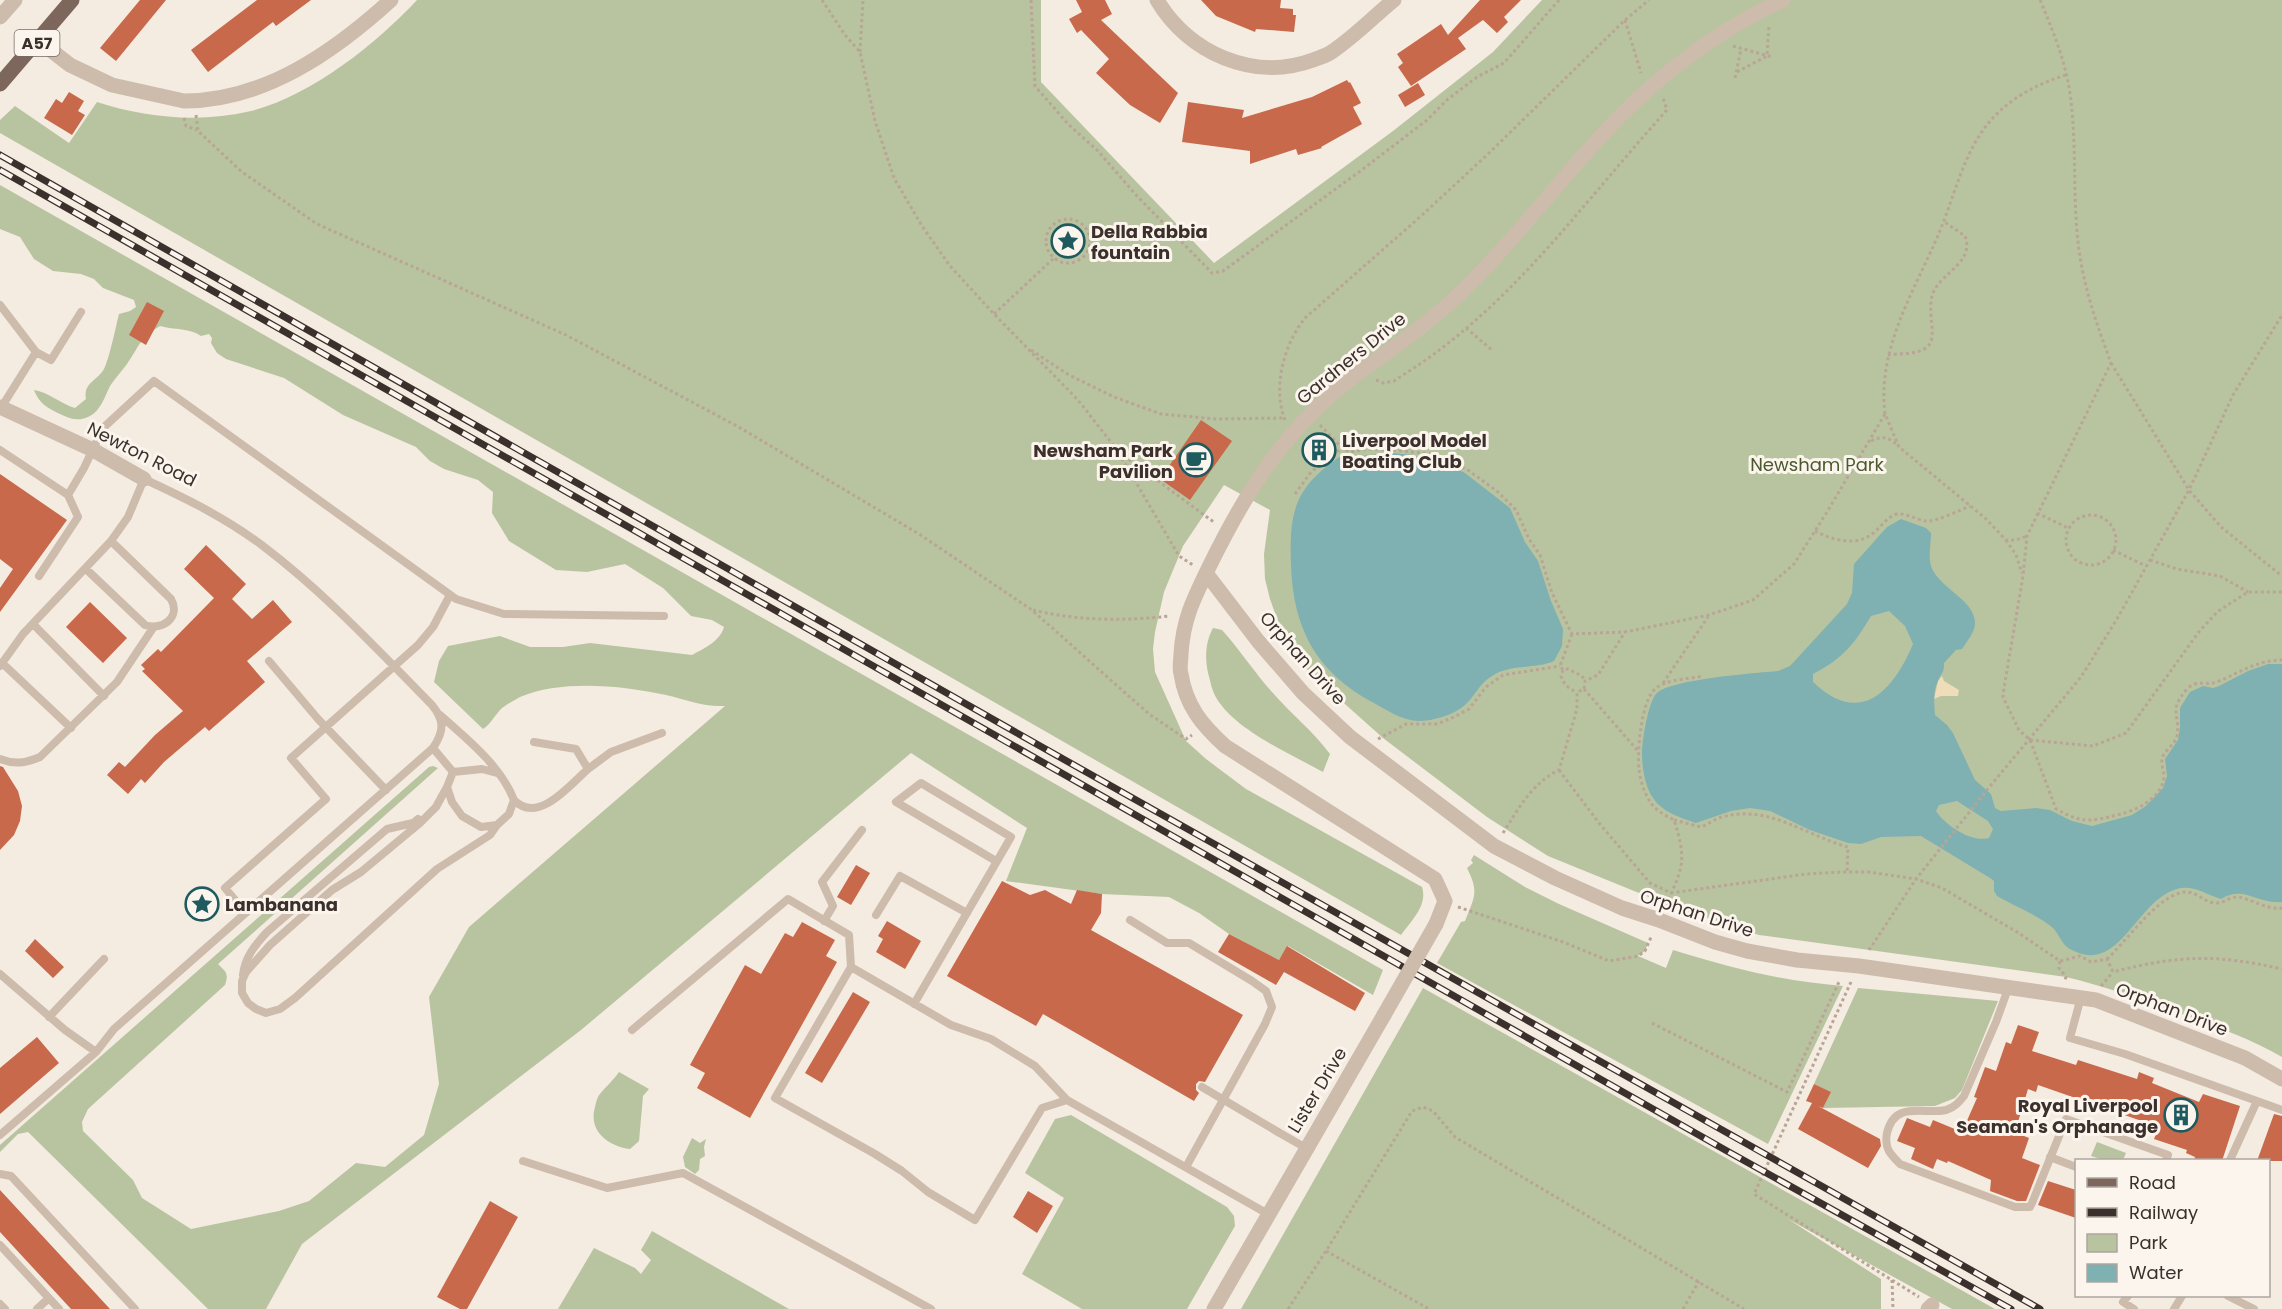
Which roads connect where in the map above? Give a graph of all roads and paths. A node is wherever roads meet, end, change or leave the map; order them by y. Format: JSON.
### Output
{"nodes":[{"id":1,"x":15,"y":0,"type":"edge"},
{"id":2,"x":72,"y":0,"type":"edge"},
{"id":3,"x":392,"y":0,"type":"edge"},
{"id":4,"x":822,"y":0,"type":"edge"},
{"id":5,"x":863,"y":0,"type":"edge"},
{"id":6,"x":1031,"y":0,"type":"edge"},
{"id":7,"x":1157,"y":0,"type":"edge"},
{"id":8,"x":1394,"y":0,"type":"edge"},
{"id":9,"x":1559,"y":0,"type":"edge"},
{"id":10,"x":1649,"y":0,"type":"edge"},
{"id":11,"x":1783,"y":0,"type":"edge"},
{"id":12,"x":2040,"y":0,"type":"edge"},
{"id":13,"x":1766,"y":8,"type":"junction"},
{"id":14,"x":0,"y":16,"type":"edge"},
{"id":15,"x":39,"y":40,"type":"junction"},
{"id":16,"x":1711,"y":41,"type":"junction"},
{"id":17,"x":1741,"y":49,"type":"junction"},
{"id":18,"x":860,"y":52,"type":"junction"},
{"id":19,"x":1769,"y":56,"type":"junction"},
{"id":20,"x":1737,"y":72,"type":"junction"},
{"id":21,"x":2066,"y":75,"type":"junction"},
{"id":22,"x":1735,"y":78,"type":"dead end"},
{"id":23,"x":0,"y":84,"type":"edge"},
{"id":24,"x":195,"y":101,"type":"junction"},
{"id":25,"x":1943,"y":221,"type":"junction"},
{"id":26,"x":1054,"y":258,"type":"junction"},
{"id":27,"x":0,"y":305,"type":"edge"},
{"id":28,"x":81,"y":312,"type":"dead end"},
{"id":29,"x":994,"y":314,"type":"junction"},
{"id":30,"x":2282,"y":315,"type":"edge"},
{"id":31,"x":1466,"y":328,"type":"dead end"},
{"id":32,"x":1024,"y":346,"type":"junction"},
{"id":33,"x":1492,"y":350,"type":"dead end"},
{"id":34,"x":36,"y":352,"type":"junction"},
{"id":35,"x":1888,"y":355,"type":"junction"},
{"id":36,"x":2111,"y":363,"type":"junction"},
{"id":37,"x":1,"y":408,"type":"edge"},
{"id":38,"x":1885,"y":414,"type":"junction"},
{"id":39,"x":1311,"y":416,"type":"junction"},
{"id":40,"x":1283,"y":418,"type":"junction"},
{"id":41,"x":1296,"y":430,"type":"junction"},
{"id":42,"x":1869,"y":442,"type":"junction"},
{"id":43,"x":1342,"y":447,"type":"junction"},
{"id":44,"x":1899,"y":447,"type":"junction"},
{"id":45,"x":0,"y":450,"type":"edge"},
{"id":46,"x":93,"y":450,"type":"junction"},
{"id":47,"x":1117,"y":450,"type":"junction"},
{"id":48,"x":144,"y":478,"type":"junction"},
{"id":49,"x":2189,"y":490,"type":"junction"},
{"id":50,"x":1295,"y":494,"type":"dead end"},
{"id":51,"x":68,"y":495,"type":"junction"},
{"id":52,"x":1970,"y":506,"type":"junction"},
{"id":53,"x":2037,"y":513,"type":"junction"},
{"id":54,"x":2068,"y":528,"type":"junction"},
{"id":55,"x":1226,"y":531,"type":"junction"},
{"id":56,"x":1815,"y":531,"type":"junction"},
{"id":57,"x":2027,"y":536,"type":"junction"},
{"id":58,"x":2006,"y":540,"type":"junction"},
{"id":59,"x":111,"y":541,"type":"junction"},
{"id":60,"x":2113,"y":550,"type":"junction"},
{"id":61,"x":2150,"y":560,"type":"junction"},
{"id":62,"x":2146,"y":566,"type":"junction"},
{"id":63,"x":86,"y":568,"type":"junction"},
{"id":64,"x":1206,"y":573,"type":"junction"},
{"id":65,"x":39,"y":576,"type":"dead end"},
{"id":66,"x":2023,"y":576,"type":"junction"},
{"id":67,"x":2282,"y":576,"type":"edge"},
{"id":68,"x":2248,"y":592,"type":"junction"},
{"id":69,"x":2282,"y":592,"type":"edge"},
{"id":70,"x":450,"y":595,"type":"junction"},
{"id":71,"x":1032,"y":610,"type":"junction"},
{"id":72,"x":1187,"y":614,"type":"junction"},
{"id":73,"x":1709,"y":615,"type":"junction"},
{"id":74,"x":664,"y":616,"type":"dead end"},
{"id":75,"x":33,"y":624,"type":"junction"},
{"id":76,"x":153,"y":628,"type":"junction"},
{"id":77,"x":1626,"y":632,"type":"junction"},
{"id":78,"x":1572,"y":634,"type":"junction"},
{"id":79,"x":2282,"y":660,"type":"edge"},
{"id":80,"x":269,"y":661,"type":"dead end"},
{"id":81,"x":1,"y":664,"type":"edge"},
{"id":82,"x":393,"y":665,"type":"junction"},
{"id":83,"x":1560,"y":666,"type":"junction"},
{"id":84,"x":1563,"y":670,"type":"junction"},
{"id":85,"x":1703,"y":676,"type":"dead end"},
{"id":86,"x":1585,"y":681,"type":"junction"},
{"id":87,"x":1662,"y":685,"type":"junction"},
{"id":88,"x":1584,"y":689,"type":"junction"},
{"id":89,"x":1577,"y":692,"type":"junction"},
{"id":90,"x":104,"y":696,"type":"junction"},
{"id":91,"x":440,"y":716,"type":"junction"},
{"id":92,"x":326,"y":726,"type":"junction"},
{"id":93,"x":1204,"y":727,"type":"junction"},
{"id":94,"x":71,"y":728,"type":"junction"},
{"id":95,"x":663,"y":733,"type":"dead end"},
{"id":96,"x":2030,"y":740,"type":"junction"},
{"id":97,"x":534,"y":742,"type":"dead end"},
{"id":98,"x":433,"y":748,"type":"junction"},
{"id":99,"x":1367,"y":751,"type":"junction"},
{"id":100,"x":1638,"y":752,"type":"junction"},
{"id":101,"x":0,"y":759,"type":"edge"},
{"id":102,"x":588,"y":770,"type":"junction"},
{"id":103,"x":1558,"y":770,"type":"junction"},
{"id":104,"x":453,"y":772,"type":"junction"},
{"id":105,"x":499,"y":774,"type":"junction"},
{"id":106,"x":447,"y":787,"type":"junction"},
{"id":107,"x":386,"y":790,"type":"junction"},
{"id":108,"x":514,"y":800,"type":"junction"},
{"id":109,"x":436,"y":807,"type":"junction"},
{"id":110,"x":1674,"y":820,"type":"junction"},
{"id":111,"x":496,"y":825,"type":"junction"},
{"id":112,"x":862,"y":830,"type":"dead end"},
{"id":113,"x":1494,"y":846,"type":"junction"},
{"id":114,"x":996,"y":861,"type":"junction"},
{"id":115,"x":1847,"y":872,"type":"junction"},
{"id":116,"x":1916,"y":879,"type":"junction"},
{"id":117,"x":1671,"y":893,"type":"junction"},
{"id":118,"x":1442,"y":895,"type":"junction"},
{"id":119,"x":2282,"y":908,"type":"edge"},
{"id":120,"x":246,"y":913,"type":"junction"},
{"id":121,"x":966,"y":913,"type":"junction"},
{"id":122,"x":876,"y":915,"type":"dead end"},
{"id":123,"x":1130,"y":920,"type":"dead end"},
{"id":124,"x":1659,"y":920,"type":"junction"},
{"id":125,"x":824,"y":921,"type":"junction"},
{"id":126,"x":104,"y":959,"type":"dead end"},
{"id":127,"x":2106,"y":959,"type":"junction"},
{"id":128,"x":1853,"y":965,"type":"junction"},
{"id":129,"x":851,"y":967,"type":"junction"},
{"id":130,"x":2282,"y":969,"type":"edge"},
{"id":131,"x":0,"y":974,"type":"edge"},
{"id":132,"x":242,"y":981,"type":"junction"},
{"id":133,"x":2009,"y":986,"type":"junction"},
{"id":134,"x":2081,"y":997,"type":"junction"},
{"id":135,"x":914,"y":1004,"type":"junction"},
{"id":136,"x":49,"y":1017,"type":"junction"},
{"id":137,"x":1652,"y":1023,"type":"dead end"},
{"id":138,"x":632,"y":1030,"type":"dead end"},
{"id":139,"x":96,"y":1052,"type":"junction"},
{"id":140,"x":2282,"y":1078,"type":"edge"},
{"id":141,"x":1202,"y":1087,"type":"dead end"},
{"id":142,"x":1067,"y":1100,"type":"junction"},
{"id":143,"x":2257,"y":1101,"type":"junction"},
{"id":144,"x":2282,"y":1110,"type":"edge"},
{"id":145,"x":0,"y":1135,"type":"edge"},
{"id":146,"x":1306,"y":1148,"type":"junction"},
{"id":147,"x":2050,"y":1157,"type":"junction"},
{"id":148,"x":2167,"y":1159,"type":"edge"},
{"id":149,"x":2231,"y":1159,"type":"edge"},
{"id":150,"x":523,"y":1161,"type":"dead end"},
{"id":151,"x":1186,"y":1167,"type":"junction"},
{"id":152,"x":2075,"y":1167,"type":"edge"},
{"id":153,"x":0,"y":1174,"type":"edge"},
{"id":154,"x":1268,"y":1214,"type":"junction"},
{"id":155,"x":0,"y":1245,"type":"edge"},
{"id":156,"x":1326,"y":1251,"type":"junction"},
{"id":157,"x":1892,"y":1280,"type":"junction"},
{"id":158,"x":1700,"y":1281,"type":"junction"},
{"id":159,"x":2230,"y":1297,"type":"edge"},
{"id":160,"x":49,"y":1298,"type":"junction"},
{"id":161,"x":2125,"y":1299,"type":"edge"},
{"id":162,"x":0,"y":1304,"type":"edge"},
{"id":163,"x":1930,"y":1307,"type":"edge"},
{"id":164,"x":5,"y":1309,"type":"edge"},
{"id":165,"x":37,"y":1309,"type":"edge"},
{"id":166,"x":59,"y":1309,"type":"edge"},
{"id":167,"x":135,"y":1309,"type":"edge"},
{"id":168,"x":931,"y":1309,"type":"edge"},
{"id":169,"x":1214,"y":1309,"type":"edge"},
{"id":170,"x":1288,"y":1309,"type":"edge"},
{"id":171,"x":1429,"y":1309,"type":"edge"},
{"id":172,"x":1683,"y":1309,"type":"edge"},
{"id":173,"x":1744,"y":1309,"type":"edge"},
{"id":174,"x":1893,"y":1309,"type":"edge"},
{"id":175,"x":2134,"y":1309,"type":"edge"},
{"id":176,"x":2254,"y":1309,"type":"edge"}],
"edges":[{"from":1,"to":14,"type":"street"},
{"from":2,"to":15,"type":"main road","number":"A57"},
{"from":3,"to":24,"type":"street"},
{"from":4,"to":18,"type":"path"},
{"from":5,"to":18,"type":"path"},
{"from":6,"to":9,"type":"path"},
{"from":7,"to":8,"type":"street"},
{"from":10,"to":40,"type":"path"},
{"from":11,"to":13,"type":"street","name":"Gardners Drive"},
{"from":12,"to":21,"type":"path"},
{"from":13,"to":16,"type":"street","name":"Gardners Drive"},
{"from":13,"to":19,"type":"path"},
{"from":15,"to":23,"type":"main road","number":"A57"},
{"from":15,"to":24,"type":"street"},
{"from":16,"to":17,"type":"path"},
{"from":16,"to":39,"type":"street","name":"Gardners Drive"},
{"from":17,"to":19,"type":"path"},
{"from":17,"to":20,"type":"path"},
{"from":18,"to":29,"type":"path"},
{"from":19,"to":20,"type":"path"},
{"from":20,"to":22,"type":"path"},
{"from":21,"to":25,"type":"path"},
{"from":21,"to":36,"type":"path"},
{"from":24,"to":71,"type":"path"},
{"from":25,"to":35,"type":"path"},
{"from":25,"to":35,"type":"path"},
{"from":26,"to":26,"type":"path"},
{"from":26,"to":29,"type":"path"},
{"from":27,"to":34,"type":"lane"},
{"from":28,"to":34,"type":"lane"},
{"from":29,"to":32,"type":"path"},
{"from":30,"to":49,"type":"path"},
{"from":31,"to":33,"type":"path"},
{"from":32,"to":40,"type":"path"},
{"from":32,"to":47,"type":"path"},
{"from":34,"to":37,"type":"lane"},
{"from":35,"to":38,"type":"path"},
{"from":36,"to":49,"type":"path"},
{"from":36,"to":53,"type":"path"},
{"from":37,"to":46,"type":"street","name":"Newton Road"},
{"from":38,"to":42,"type":"path"},
{"from":38,"to":44,"type":"path"},
{"from":39,"to":41,"type":"street","name":"Gardners Drive"},
{"from":39,"to":43,"type":"path"},
{"from":40,"to":41,"type":"path"},
{"from":41,"to":55,"type":"street","name":"Gardners Drive"},
{"from":42,"to":44,"type":"path"},
{"from":42,"to":56,"type":"path"},
{"from":43,"to":50,"type":"path"},
{"from":43,"to":78,"type":"path"},
{"from":44,"to":52,"type":"path"},
{"from":45,"to":51,"type":"lane"},
{"from":46,"to":48,"type":"street","name":"Newton Road"},
{"from":46,"to":51,"type":"lane"},
{"from":46,"to":70,"type":"lane"},
{"from":47,"to":55,"type":"path"},
{"from":47,"to":64,"type":"path"},
{"from":48,"to":59,"type":"lane"},
{"from":48,"to":82,"type":"lane","name":"Newton Road"},
{"from":49,"to":61,"type":"path"},
{"from":49,"to":67,"type":"path"},
{"from":51,"to":65,"type":"lane"},
{"from":52,"to":56,"type":"path"},
{"from":52,"to":58,"type":"path"},
{"from":53,"to":54,"type":"path"},
{"from":53,"to":57,"type":"path"},
{"from":54,"to":60,"type":"path"},
{"from":54,"to":60,"type":"path"},
{"from":55,"to":64,"type":"street","name":"Gardners Drive"},
{"from":56,"to":73,"type":"path"},
{"from":57,"to":58,"type":"path"},
{"from":57,"to":66,"type":"path"},
{"from":58,"to":66,"type":"path"},
{"from":59,"to":63,"type":"lane"},
{"from":59,"to":76,"type":"lane"},
{"from":60,"to":62,"type":"path"},
{"from":61,"to":62,"type":"path"},
{"from":61,"to":68,"type":"path"},
{"from":62,"to":96,"type":"path"},
{"from":63,"to":75,"type":"lane"},
{"from":63,"to":76,"type":"lane"},
{"from":64,"to":72,"type":"street","name":"Gardners Drive"},
{"from":64,"to":99,"type":"street","name":"Orphan Drive"},
{"from":66,"to":96,"type":"path"},
{"from":68,"to":69,"type":"path"},
{"from":68,"to":96,"type":"path"},
{"from":70,"to":74,"type":"lane"},
{"from":70,"to":82,"type":"lane"},
{"from":71,"to":72,"type":"path"},
{"from":71,"to":93,"type":"path"},
{"from":72,"to":93,"type":"street","name":"Gardners Drive"},
{"from":73,"to":77,"type":"path"},
{"from":73,"to":87,"type":"path"},
{"from":75,"to":81,"type":"lane"},
{"from":75,"to":90,"type":"lane"},
{"from":76,"to":90,"type":"lane"},
{"from":77,"to":78,"type":"path"},
{"from":77,"to":86,"type":"path"},
{"from":78,"to":83,"type":"path"},
{"from":79,"to":96,"type":"path"},
{"from":80,"to":92,"type":"lane"},
{"from":81,"to":94,"type":"lane"},
{"from":82,"to":91,"type":"lane","name":"Newton Road"},
{"from":82,"to":92,"type":"lane"},
{"from":83,"to":84,"type":"path"},
{"from":83,"to":99,"type":"path"},
{"from":84,"to":86,"type":"path"},
{"from":84,"to":89,"type":"path"},
{"from":85,"to":87,"type":"path"},
{"from":86,"to":88,"type":"path"},
{"from":87,"to":100,"type":"path"},
{"from":88,"to":89,"type":"path"},
{"from":88,"to":100,"type":"path"},
{"from":89,"to":103,"type":"path"},
{"from":90,"to":94,"type":"lane"},
{"from":91,"to":98,"type":"lane"},
{"from":91,"to":105,"type":"lane","name":"Newton Road"},
{"from":92,"to":107,"type":"lane"},
{"from":92,"to":120,"type":"lane"},
{"from":93,"to":118,"type":"street","name":"Gardners Drive"},
{"from":94,"to":101,"type":"lane"},
{"from":95,"to":102,"type":"lane"},
{"from":96,"to":116,"type":"path"},
{"from":97,"to":102,"type":"lane"},
{"from":98,"to":104,"type":"lane"},
{"from":98,"to":107,"type":"lane"},
{"from":99,"to":113,"type":"street","name":"Orphan Drive"},
{"from":100,"to":110,"type":"path"},
{"from":102,"to":108,"type":"lane"},
{"from":103,"to":113,"type":"path"},
{"from":103,"to":117,"type":"path"},
{"from":104,"to":105,"type":"lane"},
{"from":104,"to":106,"type":"lane"},
{"from":105,"to":108,"type":"lane"},
{"from":106,"to":109,"type":"lane"},
{"from":106,"to":111,"type":"lane"},
{"from":107,"to":120,"type":"lane"},
{"from":108,"to":111,"type":"lane"},
{"from":109,"to":132,"type":"lane"},
{"from":109,"to":132,"type":"lane"},
{"from":110,"to":115,"type":"path"},
{"from":110,"to":117,"type":"path"},
{"from":111,"to":132,"type":"lane"},
{"from":112,"to":125,"type":"lane"},
{"from":113,"to":124,"type":"street","name":"Orphan Drive"},
{"from":114,"to":114,"type":"lane"},
{"from":114,"to":121,"type":"lane"},
{"from":115,"to":116,"type":"path"},
{"from":115,"to":117,"type":"path"},
{"from":116,"to":127,"type":"path"},
{"from":116,"to":128,"type":"path"},
{"from":117,"to":124,"type":"path"},
{"from":118,"to":124,"type":"path"},
{"from":118,"to":146,"type":"street","name":"Lister Drive","bridge":true},
{"from":119,"to":127,"type":"path"},
{"from":120,"to":139,"type":"lane"},
{"from":121,"to":122,"type":"lane"},
{"from":121,"to":135,"type":"lane"},
{"from":123,"to":151,"type":"lane"},
{"from":124,"to":128,"type":"street","name":"Orphan Drive"},
{"from":125,"to":129,"type":"lane"},
{"from":125,"to":138,"type":"lane"},
{"from":126,"to":136,"type":"lane"},
{"from":127,"to":130,"type":"path"},
{"from":128,"to":133,"type":"street","name":"Orphan Drive"},
{"from":128,"to":137,"type":"path"},
{"from":128,"to":157,"type":"path"},
{"from":129,"to":135,"type":"lane"},
{"from":129,"to":142,"type":"lane"},
{"from":131,"to":136,"type":"lane"},
{"from":133,"to":134,"type":"street","name":"Orphan Drive"},
{"from":133,"to":147,"type":"lane"},
{"from":134,"to":140,"type":"street","name":"Orphan Drive"},
{"from":134,"to":143,"type":"lane"},
{"from":135,"to":142,"type":"lane"},
{"from":136,"to":139,"type":"lane"},
{"from":139,"to":145,"type":"lane"},
{"from":141,"to":146,"type":"lane","bridge":true},
{"from":142,"to":151,"type":"lane"},
{"from":143,"to":144,"type":"lane"},
{"from":143,"to":149,"type":"lane"},
{"from":146,"to":154,"type":"street","name":"Lister Drive"},
{"from":147,"to":148,"type":"lane"},
{"from":147,"to":152,"type":"lane"},
{"from":150,"to":168,"type":"lane"},
{"from":151,"to":154,"type":"lane"},
{"from":153,"to":167,"type":"lane"},
{"from":154,"to":169,"type":"street","name":"Lister Drive"},
{"from":155,"to":160,"type":"lane"},
{"from":156,"to":158,"type":"path"},
{"from":156,"to":170,"type":"path"},
{"from":156,"to":171,"type":"path"},
{"from":157,"to":163,"type":"path"},
{"from":157,"to":174,"type":"path"},
{"from":158,"to":172,"type":"path"},
{"from":158,"to":173,"type":"path"},
{"from":159,"to":176,"type":"lane"},
{"from":160,"to":165,"type":"lane"},
{"from":160,"to":166,"type":"lane"},
{"from":161,"to":175,"type":"lane"},
{"from":162,"to":164,"type":"lane"}]}
